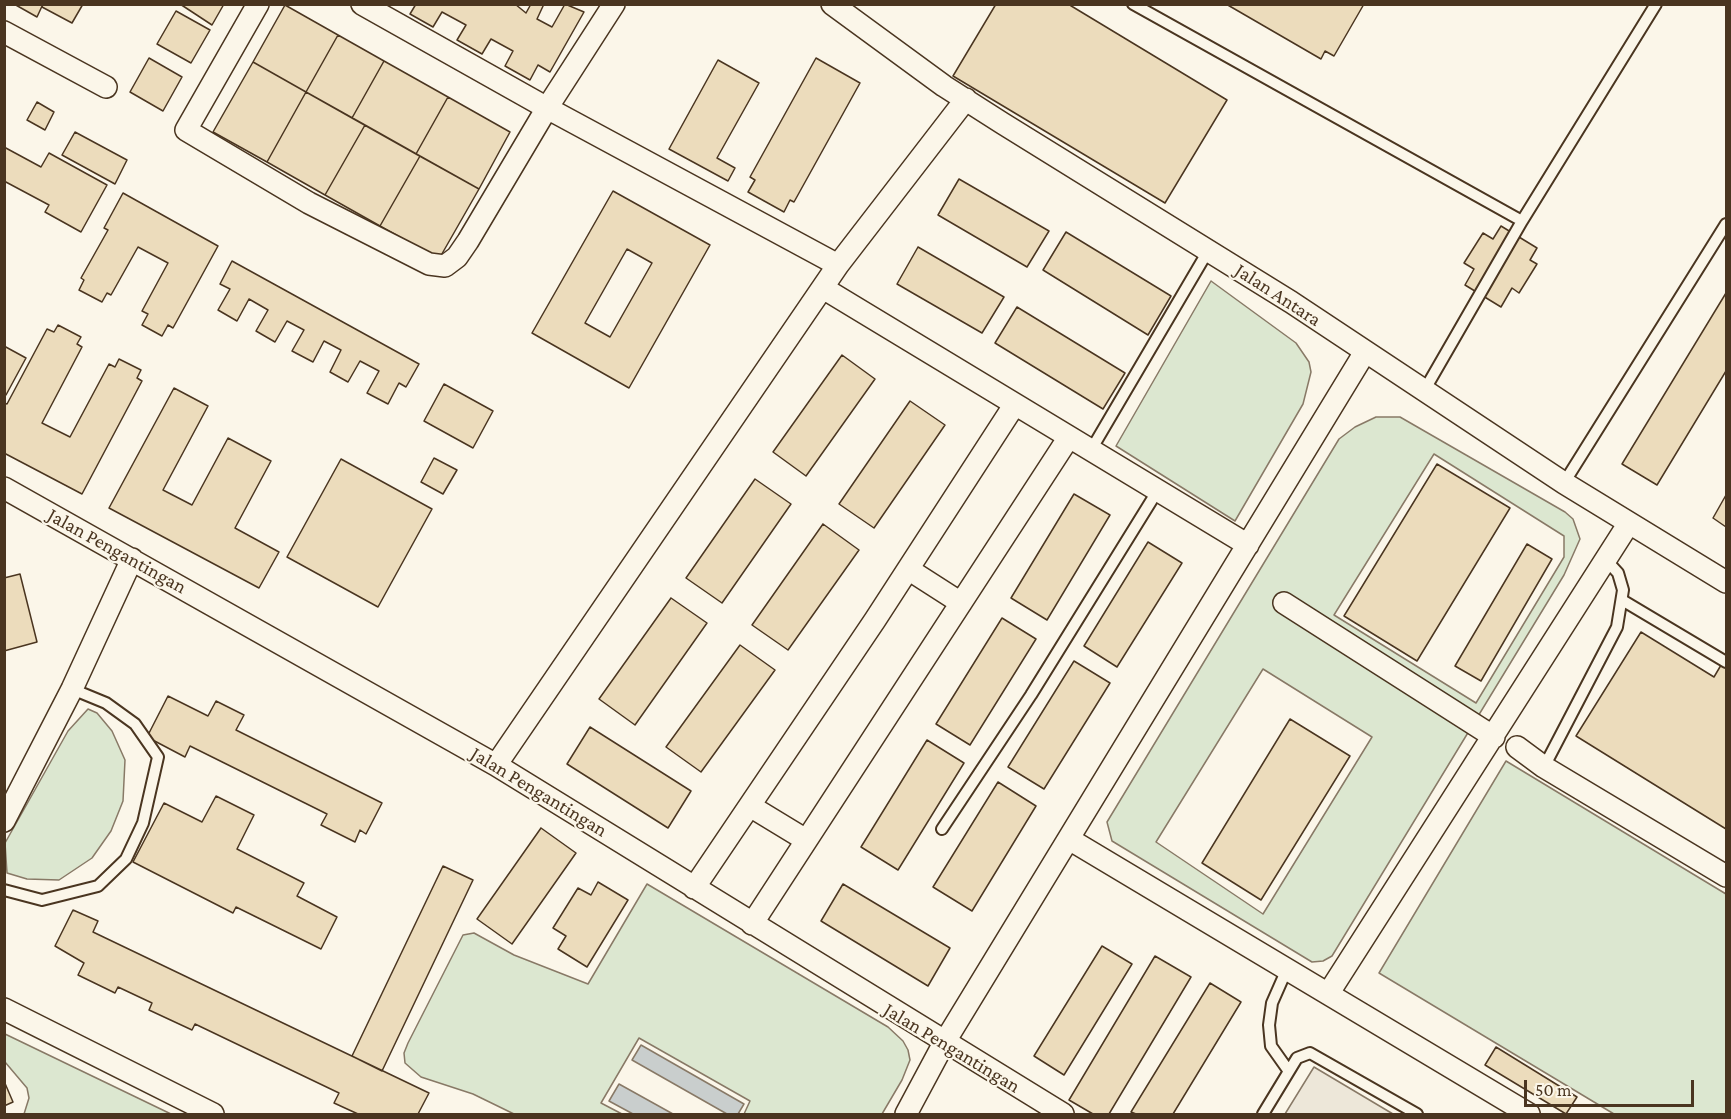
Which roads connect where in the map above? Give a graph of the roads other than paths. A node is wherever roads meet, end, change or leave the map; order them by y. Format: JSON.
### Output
{"nodes":[{"id":1,"x":258,"y":4,"type":"edge"},
{"id":2,"x":362,"y":4,"type":"edge"},
{"id":3,"x":614,"y":4,"type":"edge"},
{"id":4,"x":832,"y":4,"type":"edge"},
{"id":5,"x":1133,"y":4,"type":"edge"},
{"id":6,"x":1656,"y":4,"type":"edge"},
{"id":7,"x":4,"y":32,"type":"edge"},
{"id":8,"x":106,"y":87,"type":"dead end"},
{"id":9,"x":966,"y":99,"type":"junction"},
{"id":10,"x":547,"y":108,"type":"junction"},
{"id":11,"x":1522,"y":220,"type":"junction"},
{"id":12,"x":1726,"y":224,"type":"edge"},
{"id":13,"x":1208,"y":251,"type":"junction"},
{"id":14,"x":838,"y":265,"type":"junction"},
{"id":15,"x":823,"y":288,"type":"junction"},
{"id":16,"x":1365,"y":352,"type":"junction"},
{"id":17,"x":1424,"y":391,"type":"junction"},
{"id":18,"x":1015,"y":404,"type":"junction"},
{"id":19,"x":1069,"y":437,"type":"junction"},
{"id":20,"x":1091,"y":450,"type":"junction"},
{"id":21,"x":1564,"y":483,"type":"junction"},
{"id":22,"x":4,"y":488,"type":"edge"},
{"id":23,"x":1158,"y":490,"type":"junction"},
{"id":24,"x":1629,"y":523,"type":"junction"},
{"id":25,"x":1248,"y":544,"type":"junction"},
{"id":26,"x":132,"y":559,"type":"junction"},
{"id":27,"x":1606,"y":560,"type":"junction"},
{"id":28,"x":908,"y":569,"type":"junction"},
{"id":29,"x":1726,"y":582,"type":"edge"},
{"id":30,"x":1622,"y":600,"type":"junction"},
{"id":31,"x":961,"y":603,"type":"junction"},
{"id":32,"x":1284,"y":603,"type":"dead end"},
{"id":33,"x":1726,"y":662,"type":"edge"},
{"id":34,"x":72,"y":689,"type":"junction"},
{"id":35,"x":1494,"y":737,"type":"junction"},
{"id":36,"x":1517,"y":747,"type":"dead end"},
{"id":37,"x":496,"y":765,"type":"junction"},
{"id":38,"x":1544,"y":768,"type":"junction"},
{"id":39,"x":750,"y":806,"type":"junction"},
{"id":40,"x":4,"y":821,"type":"edge"},
{"id":41,"x":942,"y":829,"type":"dead end"},
{"id":42,"x":1069,"y":838,"type":"junction"},
{"id":43,"x":806,"y":840,"type":"junction"},
{"id":44,"x":1726,"y":876,"type":"edge"},
{"id":45,"x":694,"y":888,"type":"junction"},
{"id":46,"x":4,"y":890,"type":"edge"},
{"id":47,"x":752,"y":924,"type":"junction"},
{"id":48,"x":1287,"y":969,"type":"junction"},
{"id":49,"x":1328,"y":994,"type":"junction"},
{"id":50,"x":4,"y":1009,"type":"edge"},
{"id":51,"x":944,"y":1043,"type":"junction"},
{"id":52,"x":1288,"y":1070,"type":"junction"},
{"id":53,"x":213,"y":1114,"type":"edge"},
{"id":54,"x":906,"y":1114,"type":"edge"},
{"id":55,"x":1063,"y":1114,"type":"edge"},
{"id":56,"x":1263,"y":1114,"type":"edge"},
{"id":57,"x":1417,"y":1114,"type":"edge"},
{"id":58,"x":1529,"y":1114,"type":"edge"}],
"edges":[{"from":1,"to":10,"type":"street"},
{"from":2,"to":10,"type":"street"},
{"from":3,"to":10,"type":"street"},
{"from":4,"to":9,"type":"street","name":"Jalan Antara"},
{"from":5,"to":11,"type":"lane"},
{"from":6,"to":11,"type":"lane"},
{"from":7,"to":8,"type":"street"},
{"from":9,"to":13,"type":"street","name":"Jalan Antara"},
{"from":9,"to":14,"type":"street"},
{"from":10,"to":14,"type":"street"},
{"from":11,"to":17,"type":"lane"},
{"from":12,"to":21,"type":"lane"},
{"from":13,"to":16,"type":"street","name":"Jalan Antara"},
{"from":13,"to":20,"type":"lane"},
{"from":14,"to":15,"type":"street"},
{"from":15,"to":18,"type":"street"},
{"from":15,"to":37,"type":"street"},
{"from":16,"to":17,"type":"street","name":"Jalan Antara"},
{"from":16,"to":25,"type":"street"},
{"from":17,"to":21,"type":"street","name":"Jalan Antara"},
{"from":18,"to":19,"type":"street"},
{"from":18,"to":28,"type":"street"},
{"from":19,"to":20,"type":"street"},
{"from":19,"to":31,"type":"street"},
{"from":20,"to":23,"type":"street"},
{"from":21,"to":24,"type":"street","name":"Jalan Antara"},
{"from":22,"to":26,"type":"street","name":"Jalan Pengantingan"},
{"from":23,"to":25,"type":"street"},
{"from":23,"to":41,"type":"lane"},
{"from":24,"to":27,"type":"street"},
{"from":24,"to":29,"type":"street","name":"Jalan Antara"},
{"from":25,"to":42,"type":"street"},
{"from":26,"to":34,"type":"street"},
{"from":26,"to":37,"type":"street","name":"Jalan Pengantingan"},
{"from":27,"to":30,"type":"lane"},
{"from":27,"to":35,"type":"street"},
{"from":28,"to":31,"type":"street"},
{"from":28,"to":39,"type":"street"},
{"from":30,"to":33,"type":"lane"},
{"from":30,"to":38,"type":"lane"},
{"from":31,"to":43,"type":"street"},
{"from":32,"to":35,"type":"street"},
{"from":34,"to":40,"type":"street"},
{"from":34,"to":46,"type":"lane"},
{"from":35,"to":49,"type":"street"},
{"from":36,"to":38,"type":"street"},
{"from":37,"to":45,"type":"street","name":"Jalan Pengantingan"},
{"from":38,"to":44,"type":"street"},
{"from":39,"to":43,"type":"street"},
{"from":39,"to":45,"type":"street"},
{"from":42,"to":48,"type":"street"},
{"from":42,"to":51,"type":"street"},
{"from":43,"to":47,"type":"street"},
{"from":45,"to":47,"type":"street","name":"Jalan Pengantingan"},
{"from":47,"to":51,"type":"street","name":"Jalan Pengantingan"},
{"from":48,"to":49,"type":"street"},
{"from":48,"to":52,"type":"lane"},
{"from":49,"to":58,"type":"street"},
{"from":50,"to":53,"type":"street"},
{"from":51,"to":54,"type":"street"},
{"from":51,"to":55,"type":"street","name":"Jalan Pengantingan"},
{"from":52,"to":56,"type":"lane"},
{"from":52,"to":57,"type":"lane"}]}
